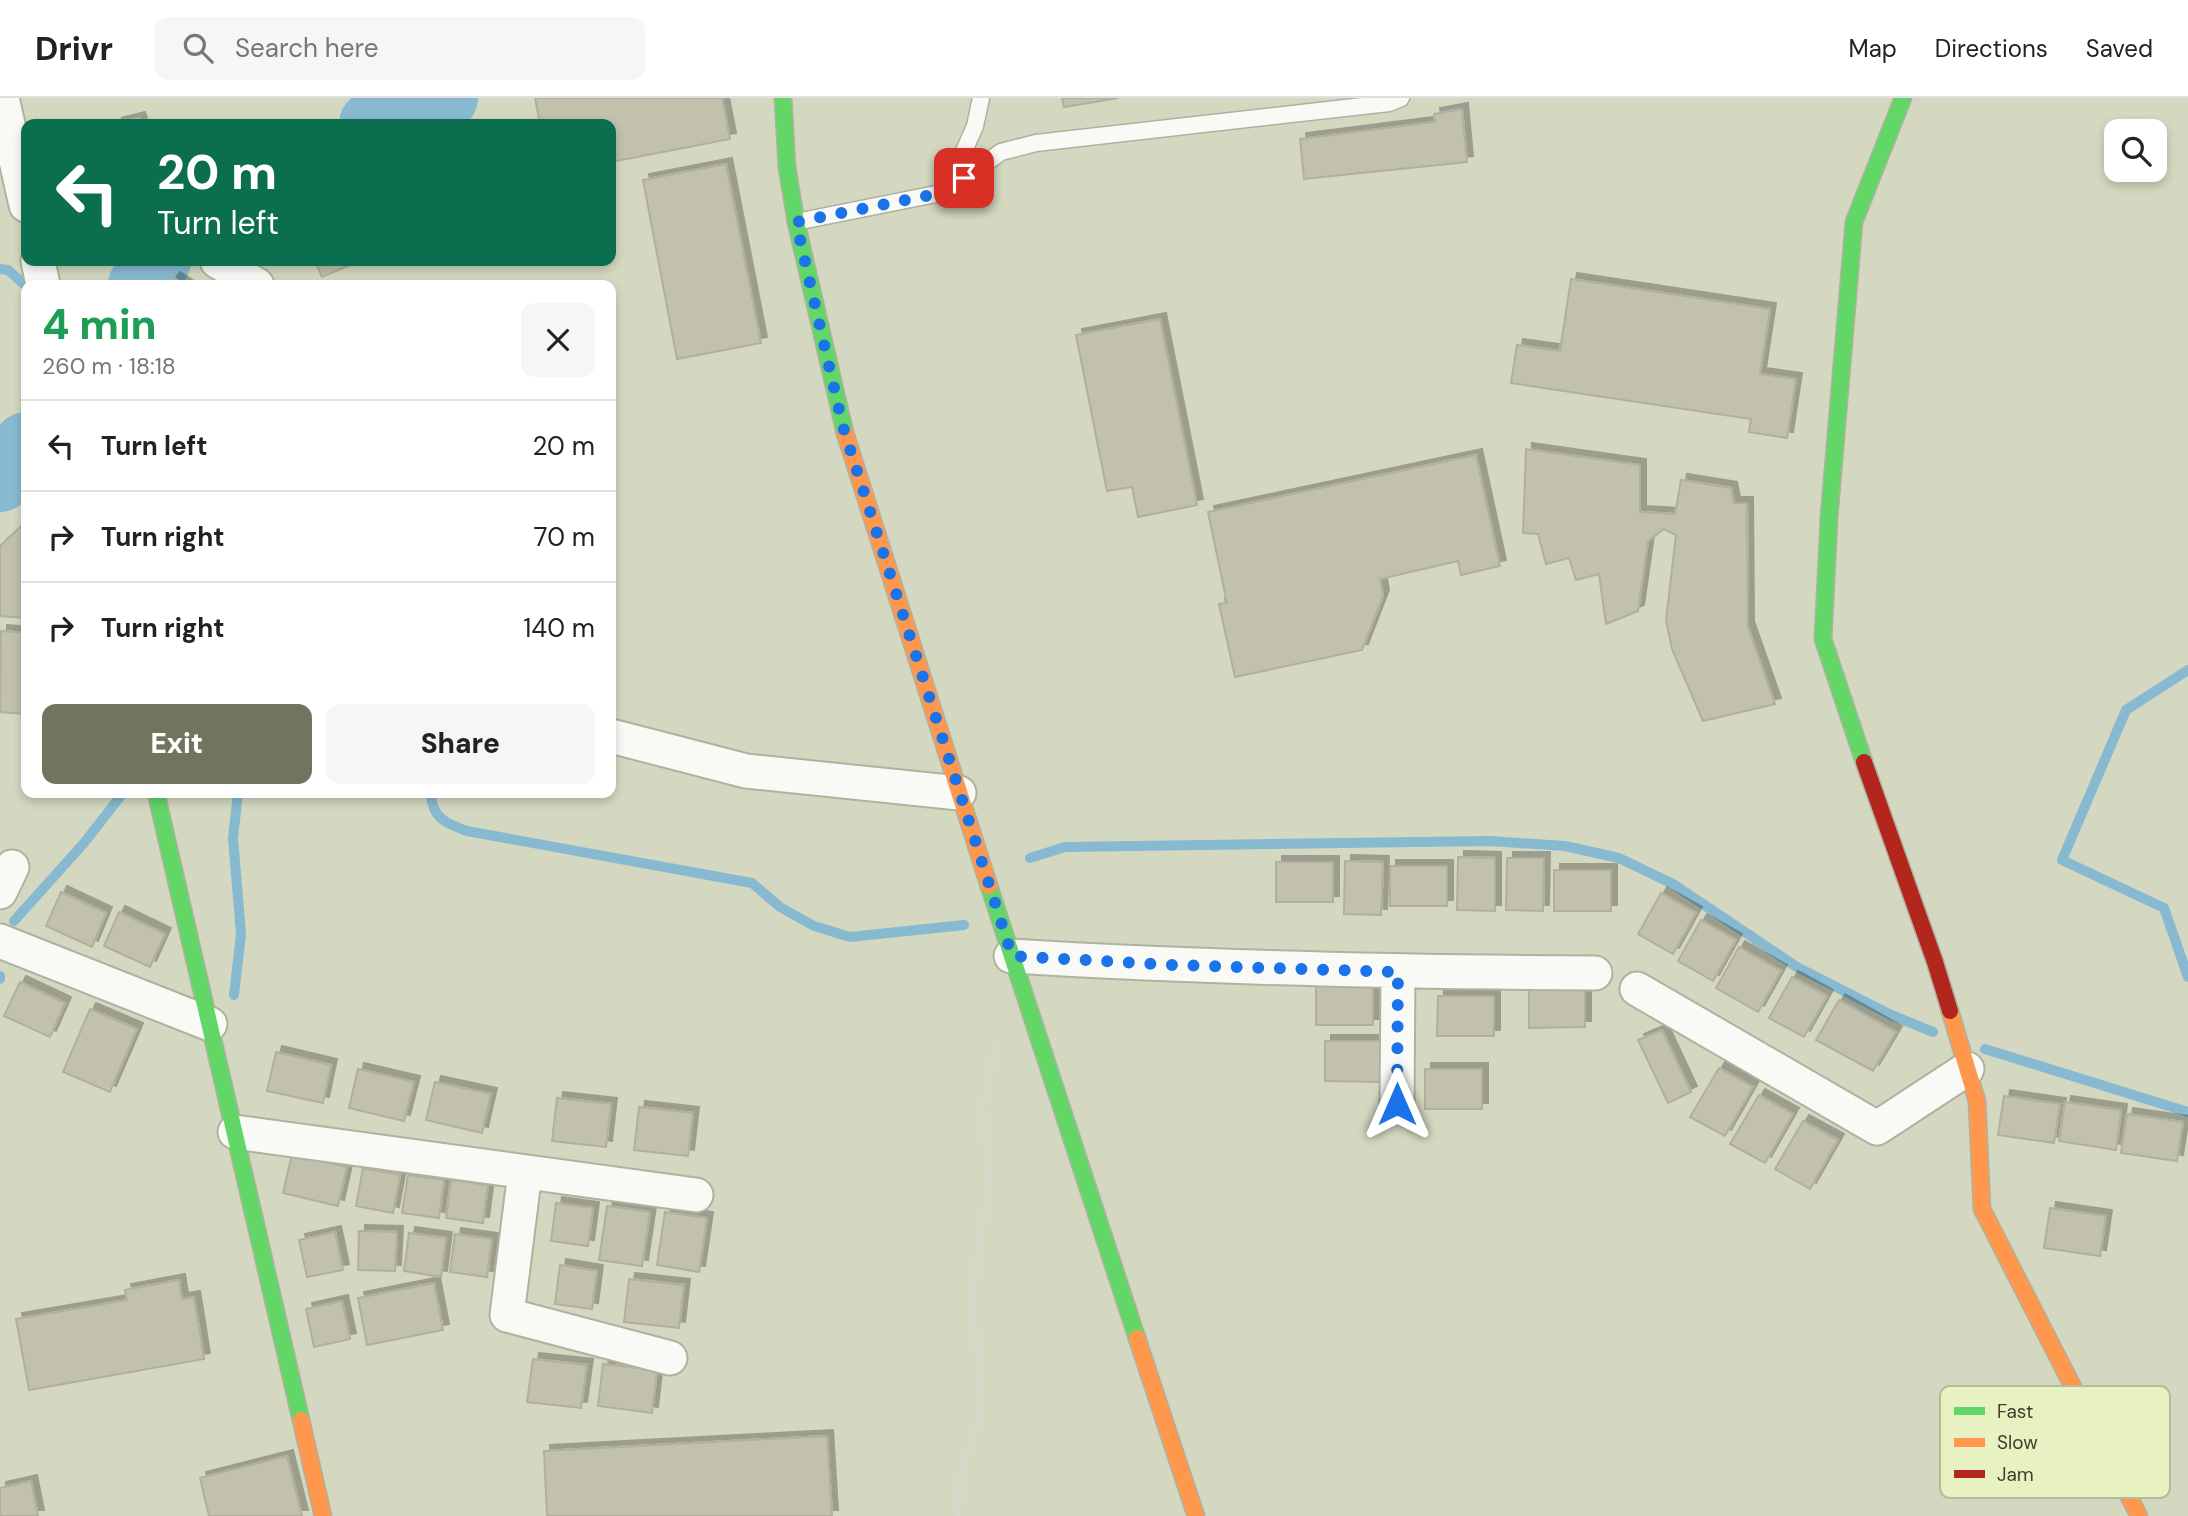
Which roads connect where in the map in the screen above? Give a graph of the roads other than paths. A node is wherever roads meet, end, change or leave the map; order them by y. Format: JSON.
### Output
{"nodes":[{"id":1,"x":2,"y":98,"type":"edge"},
{"id":2,"x":783,"y":98,"type":"edge"},
{"id":3,"x":981,"y":98,"type":"edge"},
{"id":4,"x":1401,"y":98,"type":"edge"},
{"id":5,"x":1903,"y":98,"type":"edge"},
{"id":6,"x":21,"y":183,"type":"edge"},
{"id":7,"x":946,"y":192,"type":"junction"},
{"id":8,"x":796,"y":222,"type":"junction"},
{"id":9,"x":226,"y":266,"type":"edge"},
{"id":10,"x":249,"y":280,"type":"edge"},
{"id":11,"x":616,"y":737,"type":"edge"},
{"id":12,"x":959,"y":793,"type":"junction"},
{"id":13,"x":157,"y":798,"type":"edge"},
{"id":14,"x":0,"y":941,"type":"edge"},
{"id":15,"x":1012,"y":956,"type":"junction"},
{"id":16,"x":1398,"y":972,"type":"junction"},
{"id":17,"x":1595,"y":973,"type":"dead end"},
{"id":18,"x":1637,"y":989,"type":"dead end"},
{"id":19,"x":209,"y":1024,"type":"junction"},
{"id":20,"x":1967,"y":1069,"type":"junction"},
{"id":21,"x":1397,"y":1104,"type":"dead end"},
{"id":22,"x":235,"y":1132,"type":"junction"},
{"id":23,"x":525,"y":1172,"type":"junction"},
{"id":24,"x":696,"y":1195,"type":"dead end"},
{"id":25,"x":670,"y":1358,"type":"dead end"},
{"id":26,"x":2073,"y":1386,"type":"edge"},
{"id":27,"x":2130,"y":1498,"type":"edge"},
{"id":28,"x":323,"y":1516,"type":"edge"},
{"id":29,"x":1196,"y":1516,"type":"edge"},
{"id":30,"x":2139,"y":1516,"type":"edge"}],
"edges":[{"from":1,"to":6,"type":"street"},
{"from":2,"to":8,"type":"street"},
{"from":3,"to":7,"type":"lane"},
{"from":4,"to":7,"type":"lane"},
{"from":5,"to":20,"type":"street"},
{"from":7,"to":8,"type":"lane"},
{"from":8,"to":12,"type":"street"},
{"from":9,"to":10,"type":"street"},
{"from":11,"to":12,"type":"street"},
{"from":12,"to":15,"type":"street"},
{"from":13,"to":19,"type":"street"},
{"from":14,"to":19,"type":"street"},
{"from":15,"to":16,"type":"street"},
{"from":15,"to":29,"type":"street"},
{"from":16,"to":17,"type":"street"},
{"from":16,"to":21,"type":"street"},
{"from":18,"to":20,"type":"street"},
{"from":19,"to":22,"type":"street"},
{"from":20,"to":26,"type":"street"},
{"from":22,"to":23,"type":"street"},
{"from":22,"to":28,"type":"street"},
{"from":23,"to":24,"type":"street"},
{"from":23,"to":25,"type":"street"},
{"from":27,"to":30,"type":"street"}]}
